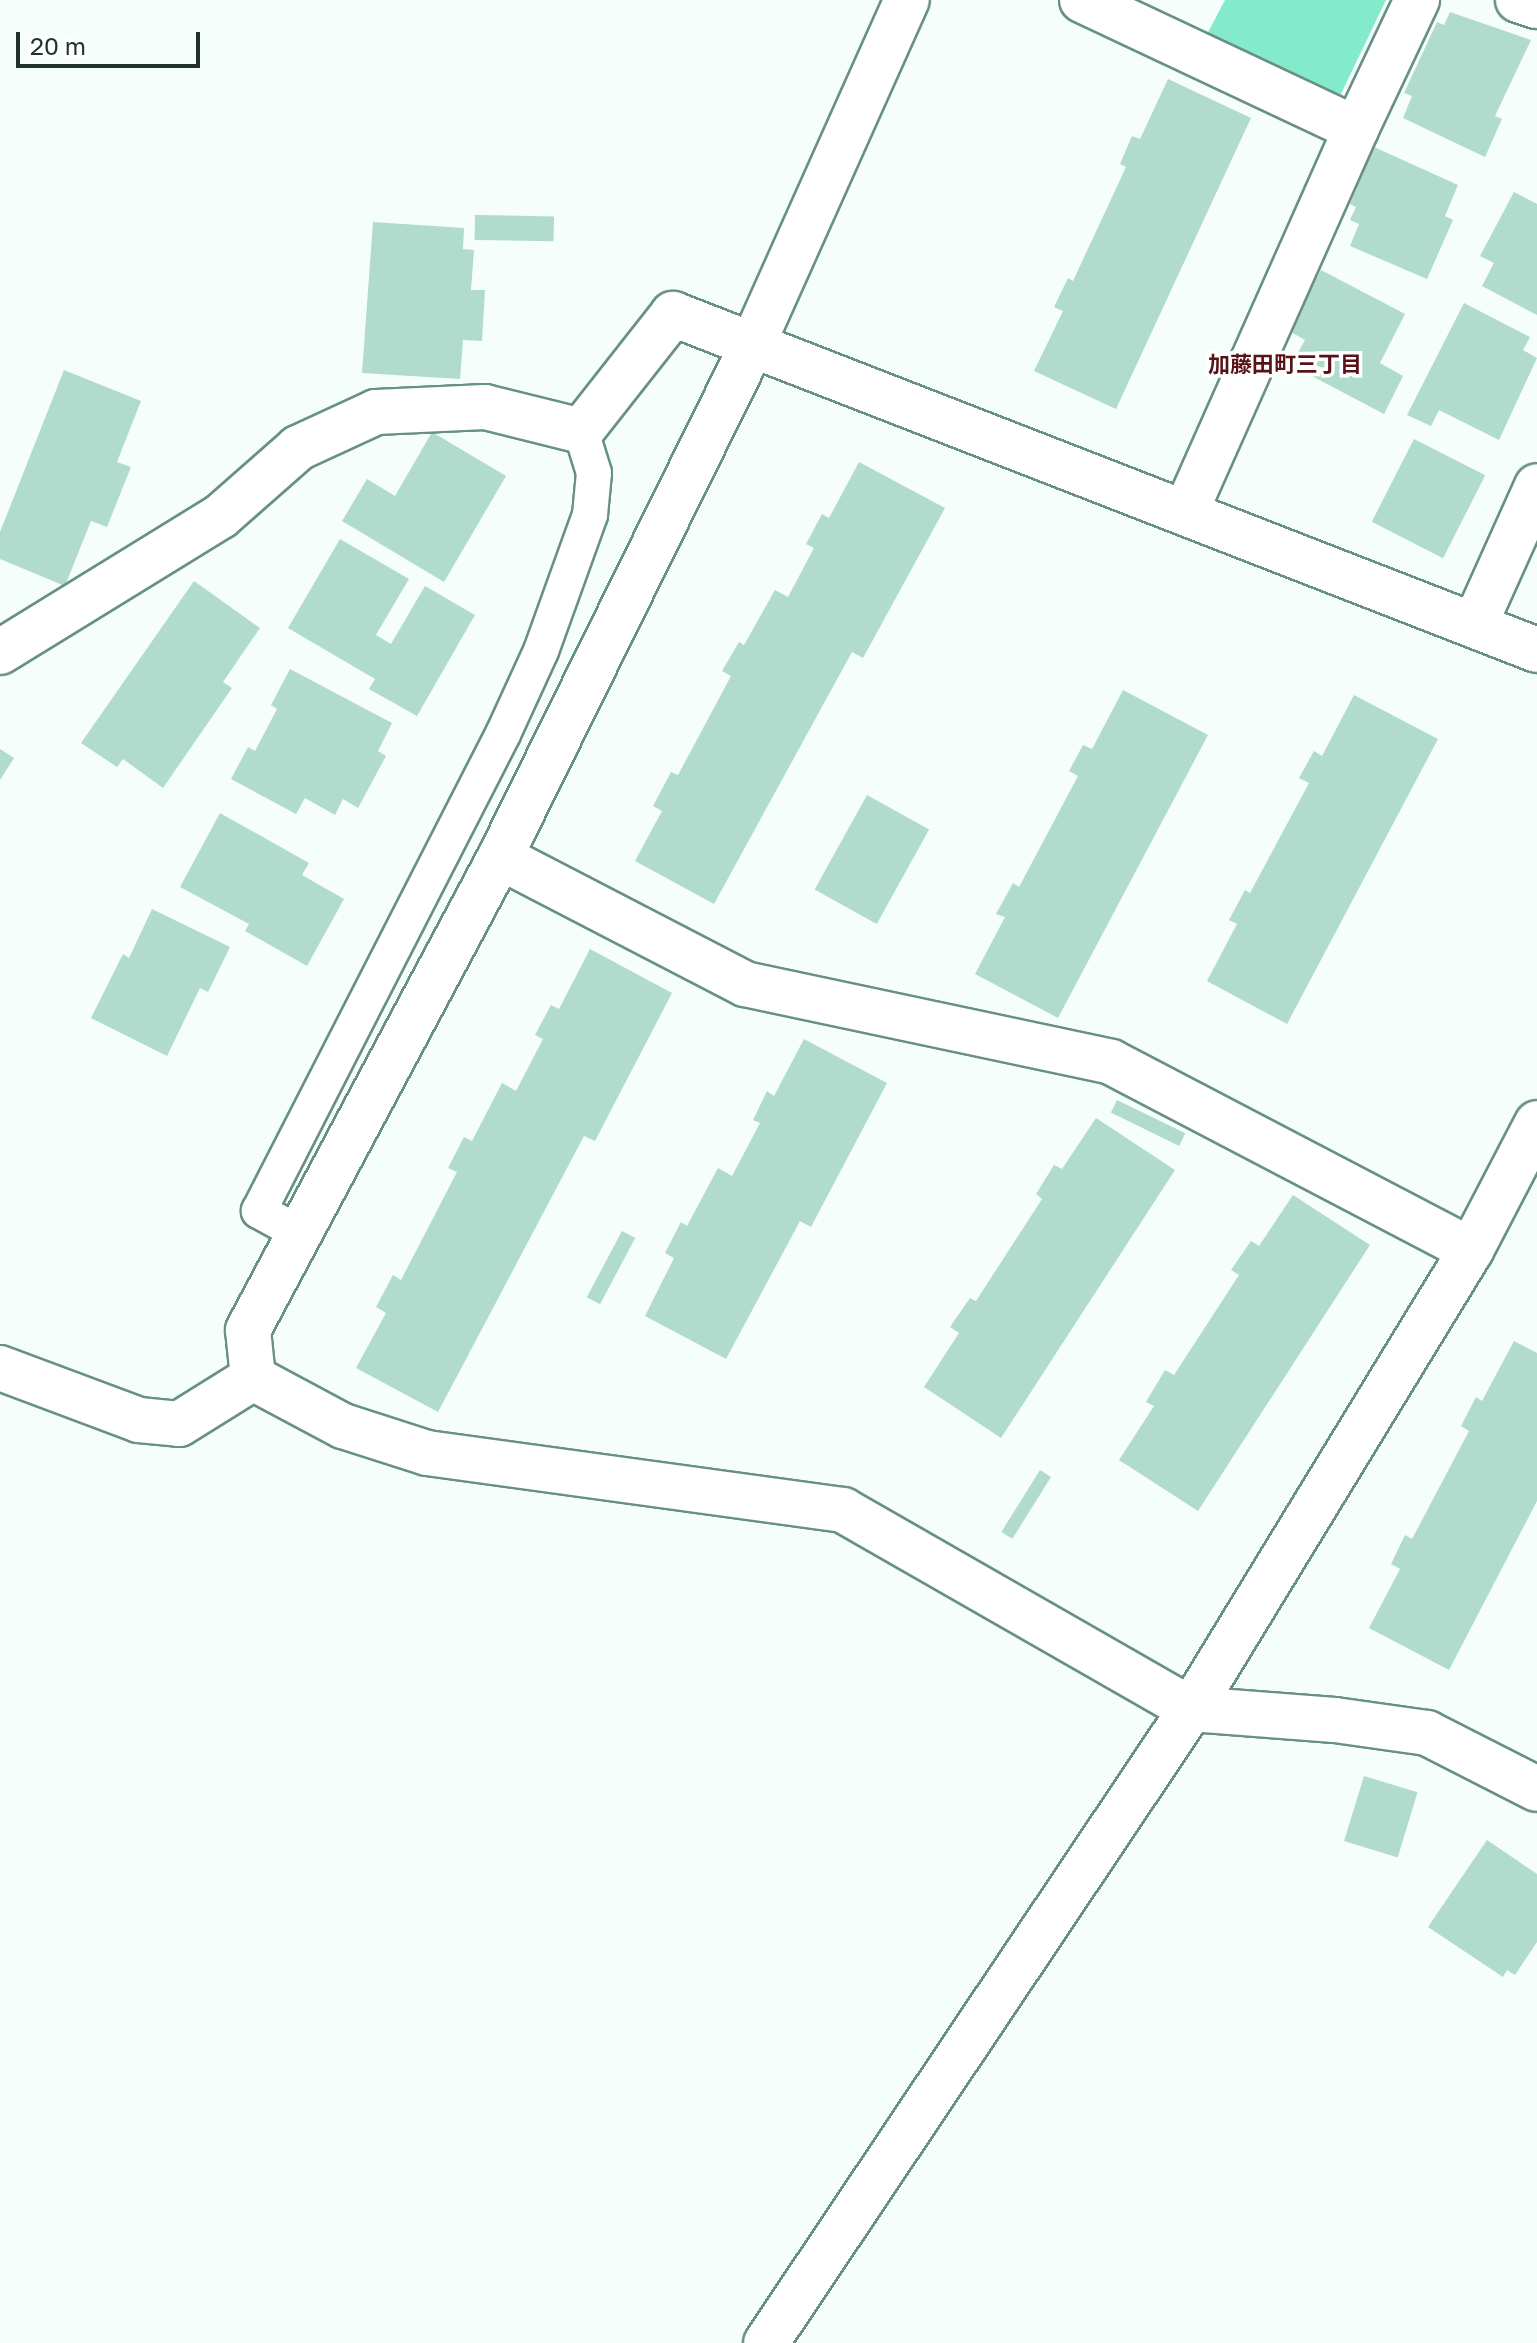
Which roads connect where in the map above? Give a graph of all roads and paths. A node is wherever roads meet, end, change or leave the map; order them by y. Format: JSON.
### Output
{"nodes":[{"id":1,"x":907,"y":0,"type":"edge"},
{"id":2,"x":1082,"y":0,"type":"edge"},
{"id":3,"x":1417,"y":0,"type":"edge"},
{"id":4,"x":1518,"y":0,"type":"edge"},
{"id":5,"x":1537,"y":6,"type":"edge"},
{"id":6,"x":1356,"y":129,"type":"junction"},
{"id":7,"x":752,"y":346,"type":"junction"},
{"id":8,"x":581,"y":431,"type":"junction"},
{"id":9,"x":1537,"y":486,"type":"edge"},
{"id":10,"x":1186,"y":511,"type":"junction"},
{"id":11,"x":1475,"y":624,"type":"junction"},
{"id":12,"x":1537,"y":650,"type":"edge"},
{"id":13,"x":0,"y":652,"type":"edge"},
{"id":14,"x":500,"y":857,"type":"junction"},
{"id":15,"x":1537,"y":1123,"type":"edge"},
{"id":16,"x":299,"y":1233,"type":"junction"},
{"id":17,"x":1471,"y":1250,"type":"junction"},
{"id":18,"x":0,"y":1368,"type":"edge"},
{"id":19,"x":253,"y":1378,"type":"junction"},
{"id":20,"x":1191,"y":1709,"type":"junction"},
{"id":21,"x":1537,"y":1789,"type":"edge"},
{"id":22,"x":766,"y":2343,"type":"edge"}],
"edges":[{"from":1,"to":7,"type":"street"},
{"from":2,"to":6,"type":"street"},
{"from":3,"to":6,"type":"street"},
{"from":4,"to":5,"type":"street"},
{"from":6,"to":10,"type":"street"},
{"from":7,"to":8,"type":"street"},
{"from":7,"to":10,"type":"street"},
{"from":7,"to":14,"type":"street"},
{"from":8,"to":13,"type":"street"},
{"from":8,"to":16,"type":"lane"},
{"from":9,"to":11,"type":"street"},
{"from":10,"to":11,"type":"street"},
{"from":11,"to":12,"type":"street"},
{"from":14,"to":16,"type":"street"},
{"from":14,"to":17,"type":"street"},
{"from":15,"to":17,"type":"street"},
{"from":16,"to":19,"type":"street"},
{"from":17,"to":20,"type":"street"},
{"from":18,"to":19,"type":"street"},
{"from":19,"to":20,"type":"street"},
{"from":20,"to":21,"type":"street"},
{"from":20,"to":22,"type":"street"}]}
